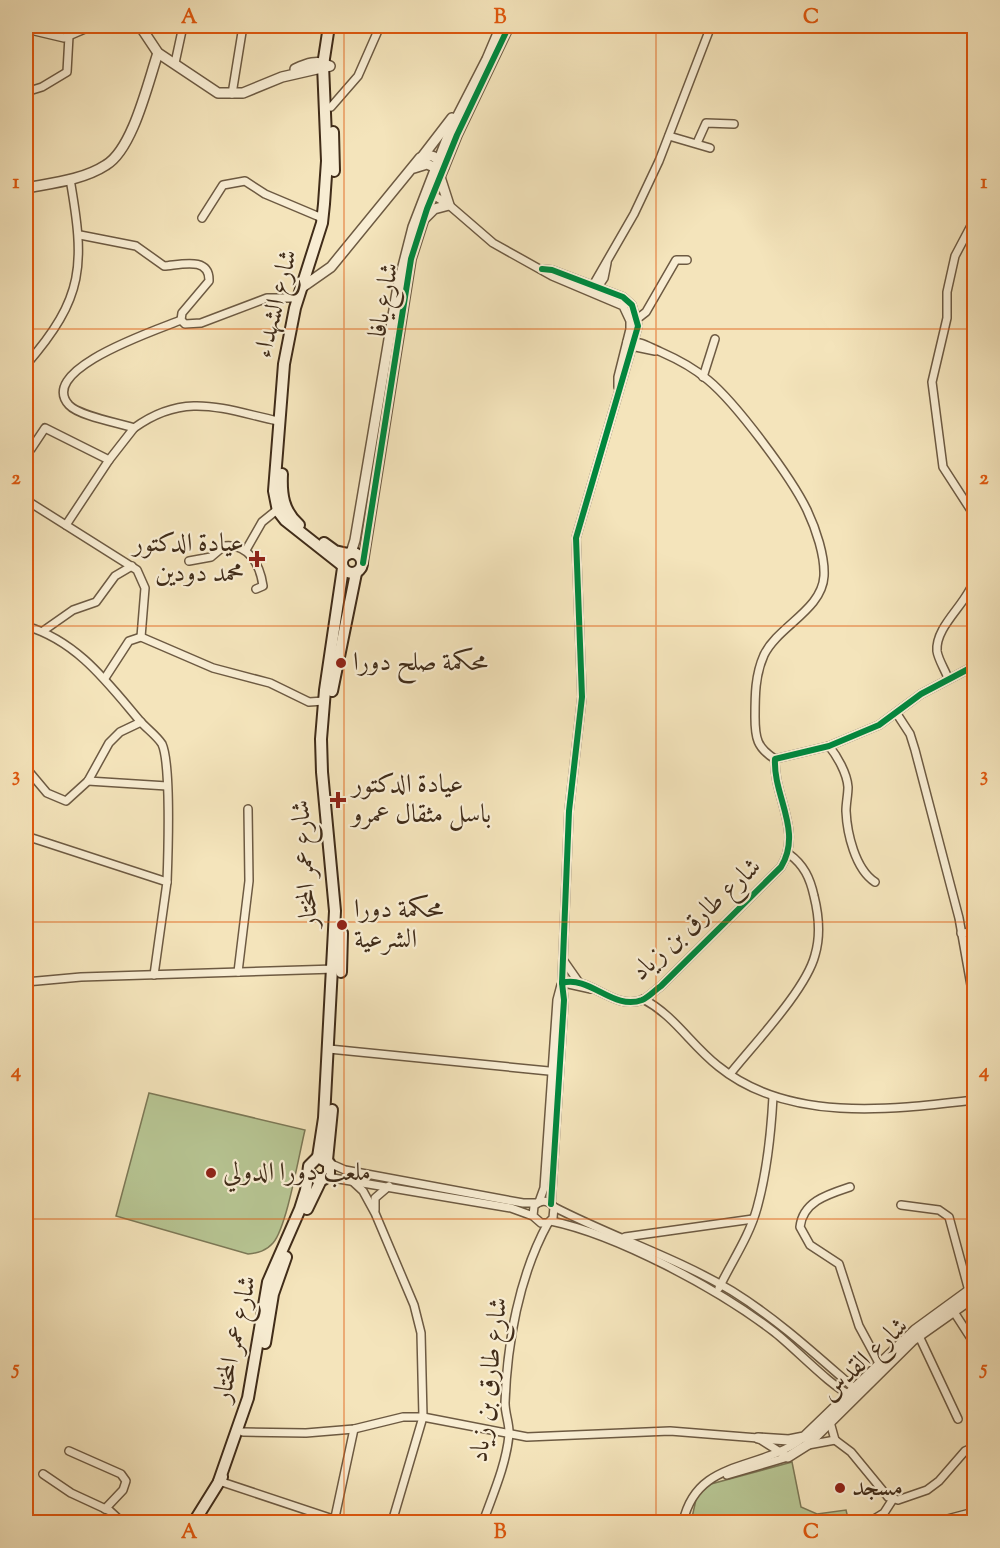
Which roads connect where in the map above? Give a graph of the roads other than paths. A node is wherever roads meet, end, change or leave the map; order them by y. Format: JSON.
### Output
{"nodes":[{"id":1,"x":92,"y":26,"type":"edge"},
{"id":2,"x":140,"y":26,"type":"edge"},
{"id":3,"x":183,"y":26,"type":"edge"},
{"id":4,"x":243,"y":26,"type":"edge"},
{"id":5,"x":329,"y":26,"type":"edge"},
{"id":6,"x":337,"y":26,"type":"edge"},
{"id":7,"x":380,"y":26,"type":"edge"},
{"id":8,"x":501,"y":26,"type":"edge"},
{"id":9,"x":509,"y":26,"type":"edge"},
{"id":10,"x":711,"y":26,"type":"edge"},
{"id":11,"x":26,"y":29,"type":"edge"},
{"id":12,"x":69,"y":36,"type":"junction"},
{"id":13,"x":159,"y":53,"type":"junction"},
{"id":14,"x":175,"y":63,"type":"junction"},
{"id":15,"x":325,"y":66,"type":"junction"},
{"id":16,"x":26,"y":92,"type":"edge"},
{"id":17,"x":232,"y":94,"type":"junction"},
{"id":18,"x":463,"y":105,"type":"junction"},
{"id":19,"x":331,"y":107,"type":"junction"},
{"id":20,"x":734,"y":124,"type":"dead end"},
{"id":21,"x":669,"y":136,"type":"junction"},
{"id":22,"x":697,"y":143,"type":"junction"},
{"id":23,"x":710,"y":148,"type":"dead end"},
{"id":24,"x":421,"y":157,"type":"junction"},
{"id":25,"x":414,"y":168,"type":"junction"},
{"id":26,"x":440,"y":168,"type":"junction"},
{"id":27,"x":70,"y":178,"type":"junction"},
{"id":28,"x":26,"y":188,"type":"edge"},
{"id":29,"x":430,"y":192,"type":"junction"},
{"id":30,"x":449,"y":206,"type":"junction"},
{"id":31,"x":202,"y":218,"type":"dead end"},
{"id":32,"x":322,"y":218,"type":"junction"},
{"id":33,"x":423,"y":220,"type":"junction"},
{"id":34,"x":975,"y":220,"type":"edge"},
{"id":35,"x":80,"y":235,"type":"junction"},
{"id":36,"x":687,"y":260,"type":"dead end"},
{"id":37,"x":594,"y":288,"type":"junction"},
{"id":38,"x":303,"y":290,"type":"junction"},
{"id":39,"x":637,"y":319,"type":"junction"},
{"id":40,"x":181,"y":320,"type":"junction"},
{"id":41,"x":715,"y":339,"type":"dead end"},
{"id":42,"x":632,"y":343,"type":"junction"},
{"id":43,"x":26,"y":365,"type":"edge"},
{"id":44,"x":703,"y":376,"type":"junction"},
{"id":45,"x":278,"y":421,"type":"junction"},
{"id":46,"x":134,"y":428,"type":"junction"},
{"id":47,"x":26,"y":450,"type":"edge"},
{"id":48,"x":108,"y":460,"type":"junction"},
{"id":49,"x":26,"y":500,"type":"edge"},
{"id":50,"x":278,"y":509,"type":"junction"},
{"id":51,"x":975,"y":515,"type":"edge"},
{"id":52,"x":66,"y":525,"type":"junction"},
{"id":53,"x":246,"y":550,"type":"junction"},
{"id":54,"x":349,"y":554,"type":"junction"},
{"id":55,"x":189,"y":561,"type":"dead end"},
{"id":56,"x":132,"y":566,"type":"junction"},
{"id":57,"x":343,"y":566,"type":"junction"},
{"id":58,"x":359,"y":568,"type":"junction"},
{"id":59,"x":975,"y":580,"type":"edge"},
{"id":60,"x":256,"y":589,"type":"dead end"},
{"id":61,"x":26,"y":626,"type":"edge"},
{"id":62,"x":43,"y":631,"type":"junction"},
{"id":63,"x":141,"y":637,"type":"junction"},
{"id":64,"x":975,"y":666,"type":"edge"},
{"id":65,"x":105,"y":678,"type":"junction"},
{"id":66,"x":948,"y":678,"type":"junction"},
{"id":67,"x":324,"y":701,"type":"junction"},
{"id":68,"x":897,"y":714,"type":"junction"},
{"id":69,"x":141,"y":722,"type":"junction"},
{"id":70,"x":829,"y":746,"type":"junction"},
{"id":71,"x":774,"y":759,"type":"junction"},
{"id":72,"x":26,"y":768,"type":"edge"},
{"id":73,"x":88,"y":781,"type":"junction"},
{"id":74,"x":167,"y":786,"type":"junction"},
{"id":75,"x":248,"y":809,"type":"dead end"},
{"id":76,"x":26,"y":836,"type":"edge"},
{"id":77,"x":789,"y":854,"type":"junction"},
{"id":78,"x":167,"y":882,"type":"junction"},
{"id":79,"x":874,"y":882,"type":"dead end"},
{"id":80,"x":975,"y":932,"type":"edge"},
{"id":81,"x":962,"y":933,"type":"junction"},
{"id":82,"x":563,"y":958,"type":"junction"},
{"id":83,"x":337,"y":969,"type":"junction"},
{"id":84,"x":238,"y":972,"type":"junction"},
{"id":85,"x":154,"y":975,"type":"junction"},
{"id":86,"x":26,"y":982,"type":"edge"},
{"id":87,"x":562,"y":983,"type":"junction"},
{"id":88,"x":578,"y":984,"type":"junction"},
{"id":89,"x":643,"y":999,"type":"junction"},
{"id":90,"x":564,"y":1000,"type":"junction"},
{"id":91,"x":975,"y":1002,"type":"edge"},
{"id":92,"x":332,"y":1050,"type":"junction"},
{"id":93,"x":556,"y":1071,"type":"junction"},
{"id":94,"x":730,"y":1074,"type":"junction"},
{"id":95,"x":773,"y":1097,"type":"junction"},
{"id":96,"x":975,"y":1100,"type":"edge"},
{"id":97,"x":325,"y":1160,"type":"junction"},
{"id":98,"x":309,"y":1173,"type":"junction"},
{"id":99,"x":324,"y":1178,"type":"junction"},
{"id":100,"x":350,"y":1179,"type":"junction"},
{"id":101,"x":389,"y":1186,"type":"junction"},
{"id":102,"x":850,"y":1187,"type":"dead end"},
{"id":103,"x":538,"y":1203,"type":"junction"},
{"id":104,"x":901,"y":1205,"type":"dead end"},
{"id":105,"x":552,"y":1206,"type":"junction"},
{"id":106,"x":375,"y":1213,"type":"junction"},
{"id":107,"x":534,"y":1218,"type":"junction"},
{"id":108,"x":753,"y":1219,"type":"junction"},
{"id":109,"x":549,"y":1222,"type":"junction"},
{"id":110,"x":624,"y":1237,"type":"junction"},
{"id":111,"x":537,"y":1242,"type":"junction"},
{"id":112,"x":721,"y":1285,"type":"junction"},
{"id":113,"x":973,"y":1292,"type":"edge"},
{"id":114,"x":717,"y":1294,"type":"junction"},
{"id":115,"x":954,"y":1312,"type":"junction"},
{"id":116,"x":919,"y":1336,"type":"junction"},
{"id":117,"x":975,"y":1342,"type":"edge"},
{"id":118,"x":879,"y":1363,"type":"junction"},
{"id":119,"x":853,"y":1393,"type":"junction"},
{"id":120,"x":423,"y":1417,"type":"junction"},
{"id":121,"x":958,"y":1419,"type":"dead end"},
{"id":122,"x":830,"y":1422,"type":"junction"},
{"id":123,"x":354,"y":1430,"type":"junction"},
{"id":124,"x":243,"y":1432,"type":"junction"},
{"id":125,"x":509,"y":1433,"type":"junction"},
{"id":126,"x":758,"y":1438,"type":"junction"},
{"id":127,"x":835,"y":1440,"type":"junction"},
{"id":128,"x":806,"y":1441,"type":"junction"},
{"id":129,"x":975,"y":1447,"type":"edge"},
{"id":130,"x":69,"y":1451,"type":"dead end"},
{"id":131,"x":784,"y":1455,"type":"junction"},
{"id":132,"x":43,"y":1474,"type":"dead end"},
{"id":133,"x":219,"y":1481,"type":"junction"},
{"id":134,"x":893,"y":1499,"type":"junction"},
{"id":135,"x":105,"y":1509,"type":"junction"},
{"id":136,"x":975,"y":1512,"type":"edge"},
{"id":137,"x":684,"y":1521,"type":"edge"},
{"id":138,"x":122,"y":1522,"type":"edge"},
{"id":139,"x":195,"y":1522,"type":"edge"},
{"id":140,"x":337,"y":1522,"type":"edge"},
{"id":141,"x":392,"y":1522,"type":"edge"},
{"id":142,"x":483,"y":1522,"type":"edge"},
{"id":143,"x":874,"y":1522,"type":"edge"},
{"id":144,"x":936,"y":1522,"type":"edge"}],
"edges":[{"from":1,"to":12,"type":"street"},
{"from":2,"to":13,"type":"street"},
{"from":3,"to":14,"type":"street"},
{"from":4,"to":17,"type":"street"},
{"from":5,"to":15,"type":"main road","name":"شارع الشهداء"},
{"from":6,"to":15,"type":"main road","name":"شارع الشهداء"},
{"from":7,"to":19,"type":"street"},
{"from":8,"to":18,"type":"street","name":"شارع يافا"},
{"from":9,"to":26,"type":"street","name":"شارع يافا"},
{"from":10,"to":21,"type":"street"},
{"from":11,"to":12,"type":"street"},
{"from":12,"to":16,"type":"street"},
{"from":13,"to":14,"type":"street"},
{"from":13,"to":27,"type":"street"},
{"from":14,"to":17,"type":"street"},
{"from":15,"to":17,"type":"street"},
{"from":15,"to":19,"type":"main road","name":"شارع الشهداء"},
{"from":15,"to":32,"type":"main road","name":"شارع الشهداء"},
{"from":18,"to":24,"type":"street"},
{"from":18,"to":26,"type":"street","name":"شارع يافا"},
{"from":19,"to":38,"type":"main road","name":"شارع الشهداء"},
{"from":20,"to":22,"type":"street"},
{"from":21,"to":22,"type":"street"},
{"from":21,"to":37,"type":"street"},
{"from":22,"to":23,"type":"street"},
{"from":24,"to":25,"type":"street"},
{"from":24,"to":26,"type":"street"},
{"from":25,"to":26,"type":"street"},
{"from":25,"to":38,"type":"street"},
{"from":26,"to":29,"type":"street","name":"شارع يافا"},
{"from":26,"to":30,"type":"street"},
{"from":27,"to":28,"type":"street"},
{"from":27,"to":35,"type":"street"},
{"from":29,"to":30,"type":"street"},
{"from":29,"to":33,"type":"street","name":"شارع يافا"},
{"from":29,"to":54,"type":"street","name":"شارع يافا"},
{"from":30,"to":33,"type":"street"},
{"from":30,"to":37,"type":"street"},
{"from":31,"to":32,"type":"street"},
{"from":32,"to":38,"type":"main road","name":"شارع الشهداء"},
{"from":33,"to":58,"type":"street","name":"شارع يافا"},
{"from":34,"to":51,"type":"street"},
{"from":35,"to":40,"type":"street"},
{"from":35,"to":43,"type":"street"},
{"from":36,"to":39,"type":"street"},
{"from":37,"to":39,"type":"street"},
{"from":37,"to":42,"type":"street"},
{"from":38,"to":40,"type":"street"},
{"from":38,"to":45,"type":"main road","name":"شارع الشهداء"},
{"from":38,"to":54,"type":"main road","name":"شارع الشهداء"},
{"from":39,"to":42,"type":"street"},
{"from":40,"to":46,"type":"street"},
{"from":41,"to":44,"type":"street"},
{"from":42,"to":44,"type":"street"},
{"from":42,"to":82,"type":"street"},
{"from":44,"to":71,"type":"street"},
{"from":45,"to":46,"type":"street"},
{"from":45,"to":50,"type":"main road","name":"شارع الشهداء"},
{"from":46,"to":48,"type":"street"},
{"from":47,"to":48,"type":"street"},
{"from":48,"to":52,"type":"street"},
{"from":49,"to":52,"type":"street"},
{"from":50,"to":53,"type":"street"},
{"from":50,"to":57,"type":"main road"},
{"from":52,"to":56,"type":"street"},
{"from":53,"to":55,"type":"street"},
{"from":53,"to":60,"type":"street"},
{"from":54,"to":57,"type":"main road"},
{"from":54,"to":58,"type":"main road","name":"شارع الشهداء"},
{"from":56,"to":62,"type":"street"},
{"from":56,"to":63,"type":"street"},
{"from":57,"to":58,"type":"main road"},
{"from":57,"to":67,"type":"main road","name":"شارع عمر المختار"},
{"from":58,"to":83,"type":"main road","name":"شارع عمر المختار"},
{"from":59,"to":66,"type":"street"},
{"from":61,"to":62,"type":"street"},
{"from":62,"to":65,"type":"street"},
{"from":63,"to":65,"type":"street"},
{"from":63,"to":67,"type":"street"},
{"from":64,"to":66,"type":"street"},
{"from":65,"to":69,"type":"street"},
{"from":66,"to":68,"type":"street"},
{"from":67,"to":83,"type":"main road","name":"شارع عمر المختار"},
{"from":68,"to":70,"type":"street"},
{"from":68,"to":81,"type":"street"},
{"from":69,"to":73,"type":"street"},
{"from":69,"to":74,"type":"street"},
{"from":70,"to":71,"type":"street"},
{"from":70,"to":79,"type":"street"},
{"from":71,"to":77,"type":"street","name":"شارع طارق بن زياد"},
{"from":72,"to":73,"type":"street"},
{"from":73,"to":74,"type":"street"},
{"from":74,"to":78,"type":"street"},
{"from":75,"to":84,"type":"street"},
{"from":76,"to":78,"type":"street"},
{"from":77,"to":89,"type":"street","name":"شارع طارق بن زياد"},
{"from":77,"to":94,"type":"street"},
{"from":78,"to":85,"type":"street"},
{"from":80,"to":81,"type":"street"},
{"from":81,"to":91,"type":"street"},
{"from":82,"to":87,"type":"street"},
{"from":82,"to":88,"type":"street"},
{"from":83,"to":84,"type":"street"},
{"from":83,"to":92,"type":"main road","name":"شارع عمر المختار"},
{"from":84,"to":85,"type":"street"},
{"from":85,"to":86,"type":"street"},
{"from":87,"to":88,"type":"street"},
{"from":87,"to":90,"type":"street"},
{"from":87,"to":93,"type":"street"},
{"from":88,"to":89,"type":"street","name":"شارع طارق بن زياد"},
{"from":88,"to":90,"type":"street"},
{"from":89,"to":94,"type":"street"},
{"from":90,"to":93,"type":"street"},
{"from":92,"to":93,"type":"street"},
{"from":92,"to":97,"type":"main road","name":"شارع عمر المختار"},
{"from":93,"to":103,"type":"street"},
{"from":93,"to":105,"type":"street"},
{"from":94,"to":95,"type":"street"},
{"from":95,"to":96,"type":"street"},
{"from":95,"to":108,"type":"street"},
{"from":97,"to":98,"type":"main road"},
{"from":97,"to":99,"type":"main road"},
{"from":97,"to":103,"type":"street"},
{"from":98,"to":99,"type":"main road"},
{"from":98,"to":133,"type":"main road","name":"شارع عمر المختار"},
{"from":99,"to":100,"type":"street"},
{"from":99,"to":124,"type":"main road","name":"شارع عمر المختار"},
{"from":100,"to":101,"type":"street"},
{"from":100,"to":106,"type":"street"},
{"from":101,"to":106,"type":"street"},
{"from":101,"to":107,"type":"street"},
{"from":102,"to":118,"type":"street"},
{"from":103,"to":105,"type":"street"},
{"from":103,"to":107,"type":"street"},
{"from":104,"to":113,"type":"street"},
{"from":105,"to":109,"type":"street"},
{"from":105,"to":110,"type":"street"},
{"from":106,"to":120,"type":"street"},
{"from":107,"to":109,"type":"street"},
{"from":107,"to":111,"type":"street"},
{"from":108,"to":110,"type":"street"},
{"from":108,"to":112,"type":"street"},
{"from":109,"to":111,"type":"street"},
{"from":109,"to":114,"type":"street"},
{"from":110,"to":112,"type":"street"},
{"from":111,"to":125,"type":"street","name":"شارع طارق بن زياد"},
{"from":112,"to":114,"type":"street"},
{"from":112,"to":119,"type":"street"},
{"from":113,"to":115,"type":"street","name":"شارع القدس"},
{"from":113,"to":118,"type":"street","name":"شارع القدس"},
{"from":114,"to":119,"type":"street"},
{"from":115,"to":116,"type":"street","name":"شارع القدس"},
{"from":115,"to":117,"type":"street"},
{"from":116,"to":119,"type":"street","name":"شارع القدس"},
{"from":116,"to":121,"type":"street"},
{"from":118,"to":119,"type":"street","name":"شارع القدس"},
{"from":119,"to":122,"type":"street","name":"شارع القدس"},
{"from":119,"to":128,"type":"street","name":"شارع القدس"},
{"from":120,"to":123,"type":"street"},
{"from":120,"to":125,"type":"street"},
{"from":120,"to":141,"type":"street"},
{"from":122,"to":127,"type":"street"},
{"from":122,"to":128,"type":"street","name":"شارع القدس"},
{"from":123,"to":124,"type":"street"},
{"from":123,"to":140,"type":"street"},
{"from":124,"to":133,"type":"main road","name":"شارع عمر المختار"},
{"from":125,"to":126,"type":"street"},
{"from":125,"to":142,"type":"street","name":"شارع طارق بن زياد"},
{"from":126,"to":128,"type":"street"},
{"from":126,"to":131,"type":"street"},
{"from":127,"to":128,"type":"street"},
{"from":127,"to":134,"type":"street"},
{"from":128,"to":131,"type":"street","name":"شارع القدس"},
{"from":129,"to":134,"type":"street"},
{"from":130,"to":135,"type":"street"},
{"from":131,"to":137,"type":"street"},
{"from":132,"to":135,"type":"street"},
{"from":133,"to":139,"type":"main road","name":"شارع عمر المختار"},
{"from":133,"to":140,"type":"street"},
{"from":134,"to":143,"type":"street"},
{"from":135,"to":138,"type":"street"},
{"from":136,"to":144,"type":"street"}]}
